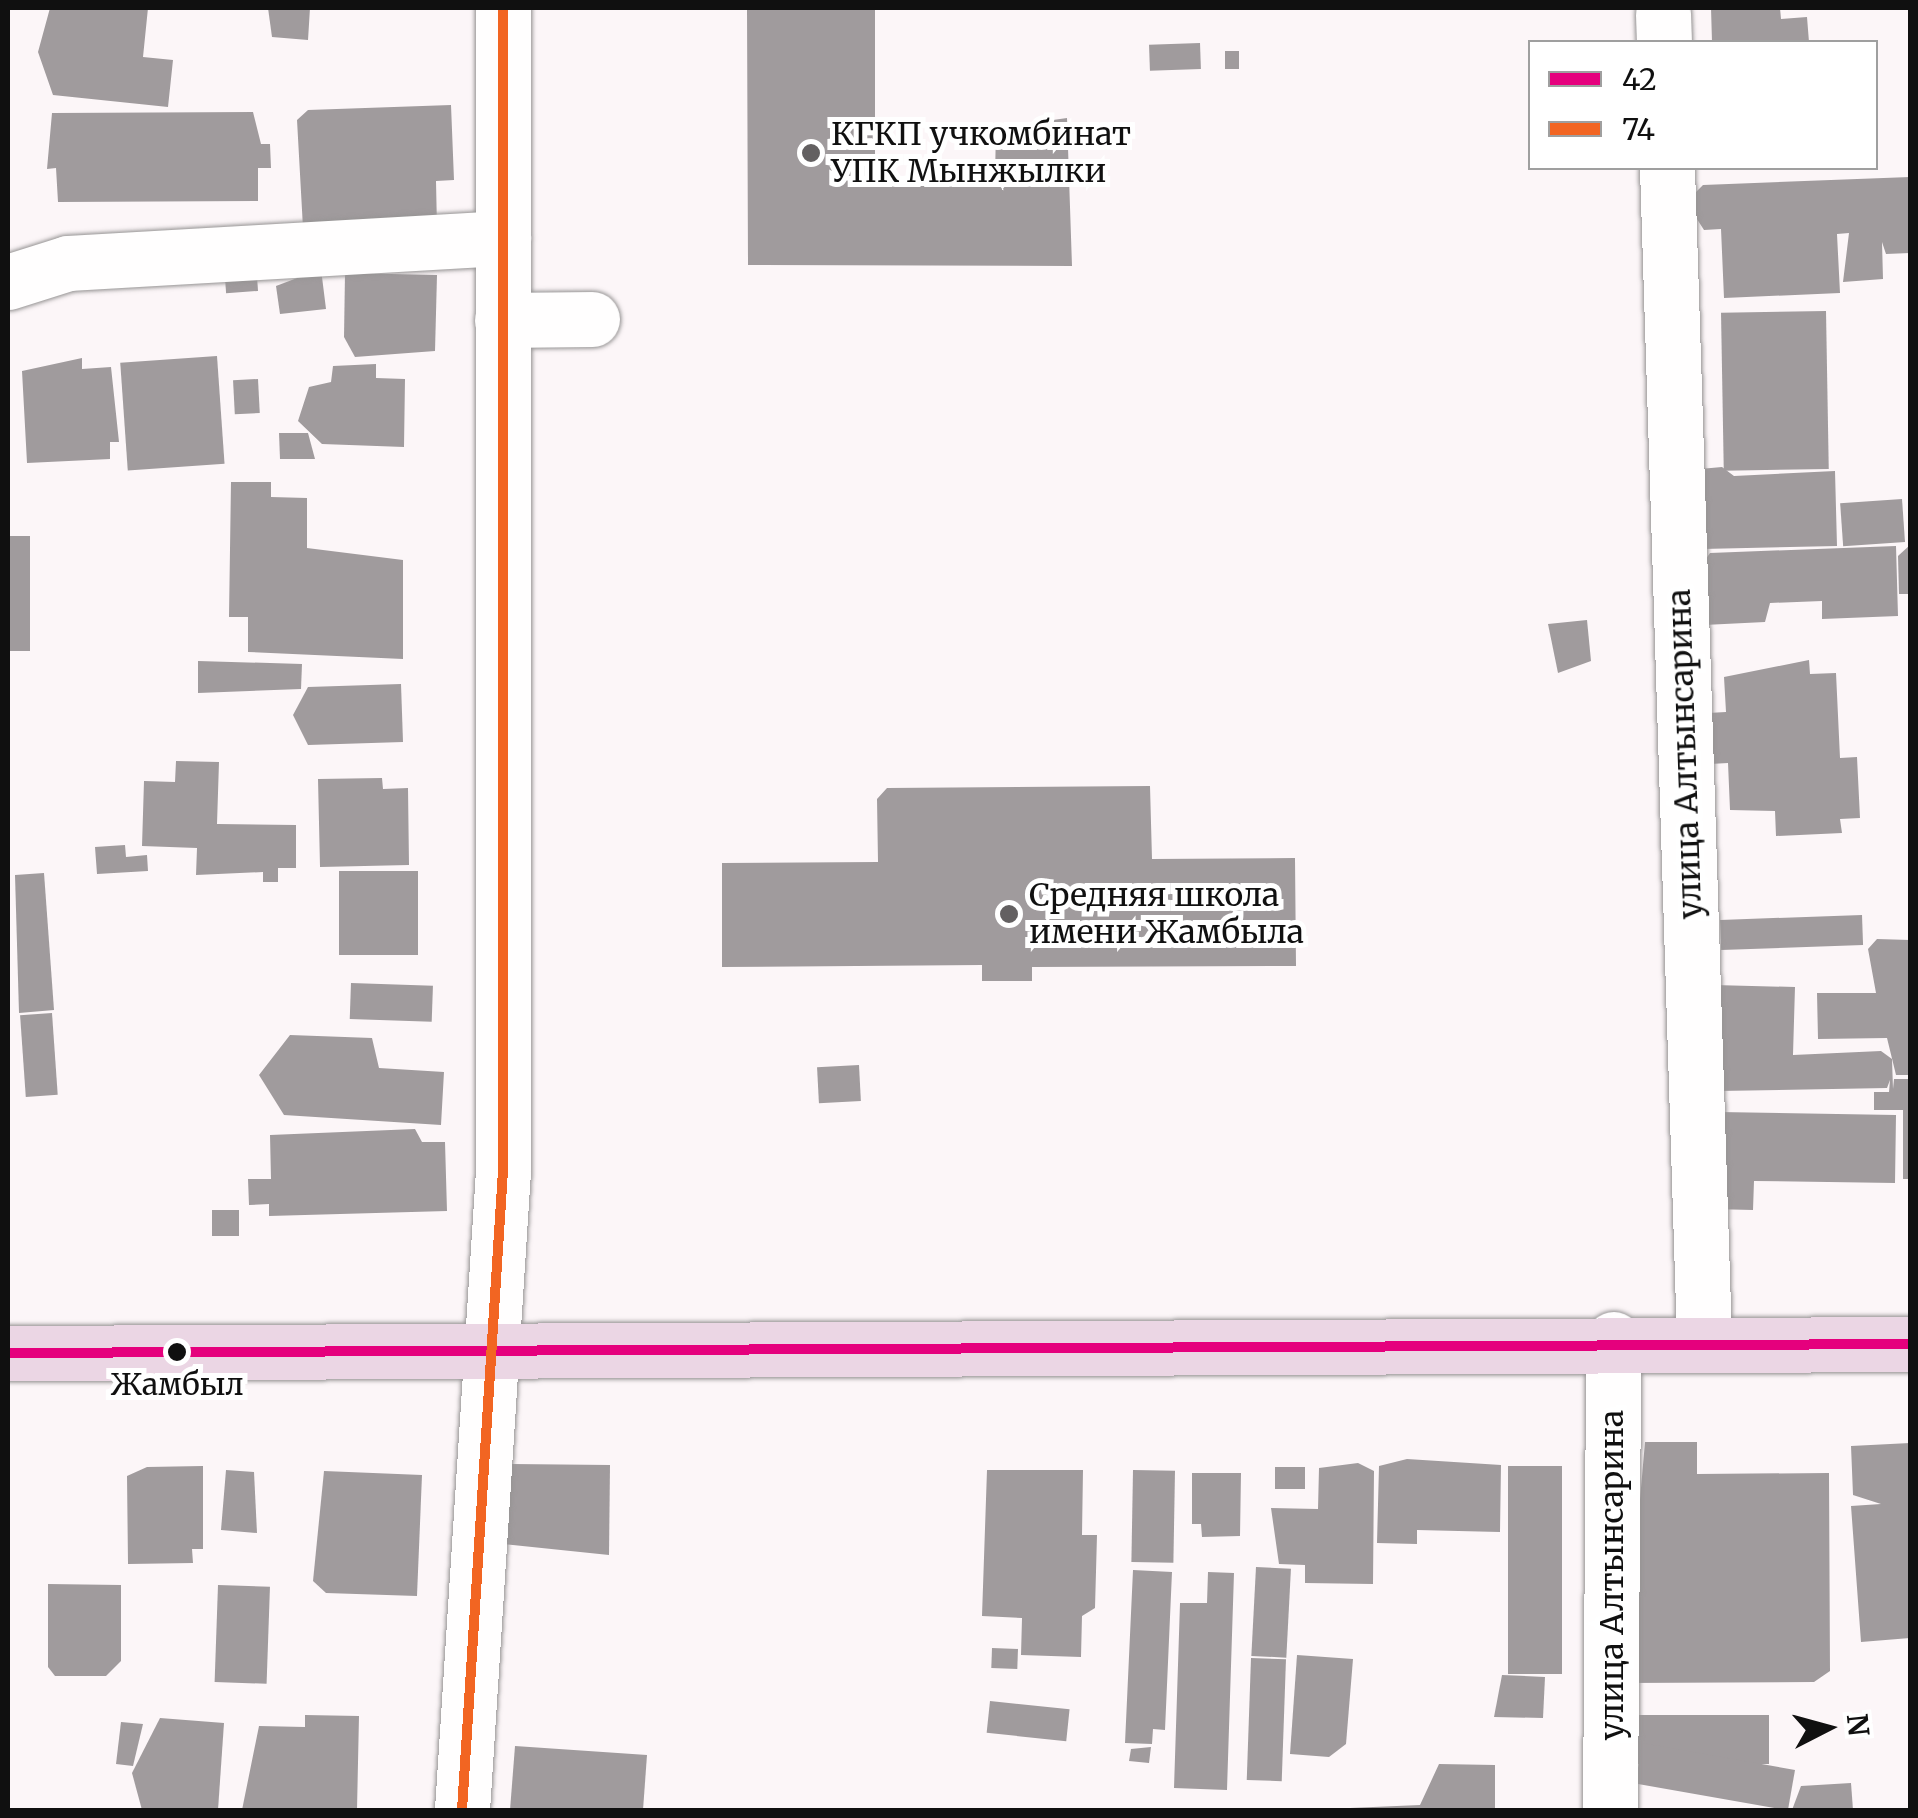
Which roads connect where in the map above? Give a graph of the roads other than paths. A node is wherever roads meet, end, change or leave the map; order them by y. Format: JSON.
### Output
{"nodes":[{"id":1,"x":504,"y":8,"type":"edge"},
{"id":2,"x":1667,"y":170,"type":"edge"},
{"id":3,"x":504,"y":238,"type":"junction"},
{"id":4,"x":8,"y":282,"type":"edge"},
{"id":5,"x":592,"y":319,"type":"dead end"},
{"id":6,"x":502,"y":320,"type":"junction"},
{"id":7,"x":1614,"y":1338,"type":"junction"},
{"id":8,"x":1704,"y":1340,"type":"junction"},
{"id":9,"x":1910,"y":1344,"type":"edge"},
{"id":10,"x":490,"y":1349,"type":"junction"},
{"id":11,"x":8,"y":1354,"type":"edge"},
{"id":12,"x":462,"y":1810,"type":"edge"},
{"id":13,"x":1610,"y":1810,"type":"edge"}],
"edges":[{"from":1,"to":3,"type":"street"},
{"from":2,"to":8,"type":"street","name":"улица Алтынсарина"},
{"from":3,"to":4,"type":"street"},
{"from":3,"to":6,"type":"street"},
{"from":5,"to":6,"type":"street"},
{"from":6,"to":10,"type":"street"},
{"from":7,"to":8,"type":"highway"},
{"from":7,"to":10,"type":"highway"},
{"from":7,"to":13,"type":"street","name":"улица Алтынсарина"},
{"from":8,"to":9,"type":"highway"},
{"from":10,"to":11,"type":"highway"},
{"from":10,"to":12,"type":"street"}]}
